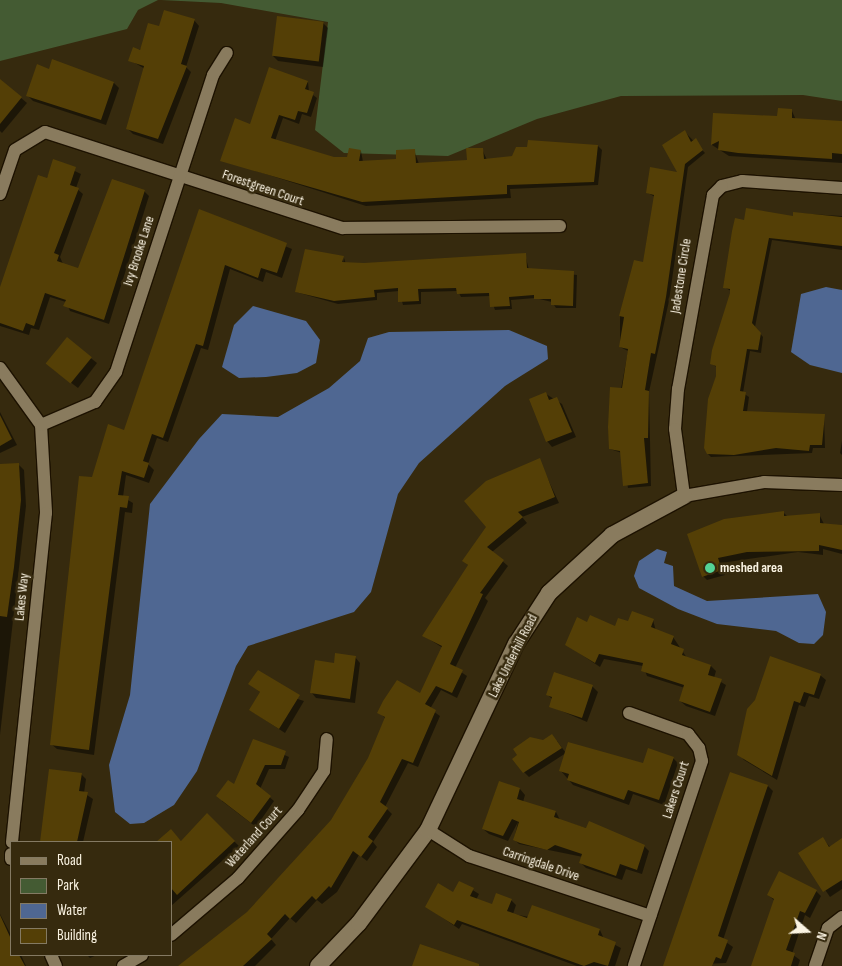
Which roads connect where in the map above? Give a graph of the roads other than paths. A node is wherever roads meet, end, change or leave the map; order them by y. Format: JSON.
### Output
{"nodes":[{"id":1,"x":227,"y":53,"type":"dead end"},
{"id":2,"x":180,"y":176,"type":"junction"},
{"id":3,"x":842,"y":188,"type":"edge"},
{"id":4,"x":0,"y":194,"type":"edge"},
{"id":5,"x":560,"y":226,"type":"dead end"},
{"id":6,"x":0,"y":368,"type":"edge"},
{"id":7,"x":41,"y":425,"type":"junction"},
{"id":8,"x":842,"y":486,"type":"edge"},
{"id":9,"x":684,"y":496,"type":"junction"},
{"id":10,"x":629,"y":713,"type":"dead end"},
{"id":11,"x":327,"y":740,"type":"dead end"},
{"id":12,"x":428,"y":830,"type":"junction"},
{"id":13,"x":12,"y":841,"type":"edge"},
{"id":14,"x":650,"y":916,"type":"junction"},
{"id":15,"x":842,"y":917,"type":"edge"},
{"id":16,"x":172,"y":934,"type":"edge"},
{"id":17,"x":140,"y":956,"type":"edge"},
{"id":18,"x":123,"y":966,"type":"edge"},
{"id":19,"x":318,"y":966,"type":"edge"},
{"id":20,"x":634,"y":966,"type":"edge"},
{"id":21,"x":815,"y":966,"type":"edge"}],
"edges":[{"from":1,"to":2,"type":"street","name":"Ivy Brooke Lane"},
{"from":2,"to":4,"type":"street","name":"Forestgreen Court"},
{"from":2,"to":5,"type":"street","name":"Forestgreen Court"},
{"from":2,"to":7,"type":"street","name":"Ivy Brooke Lane"},
{"from":3,"to":9,"type":"street","name":"Jadestone Circle"},
{"from":6,"to":7,"type":"street"},
{"from":7,"to":13,"type":"street","name":"Lakes Way"},
{"from":8,"to":9,"type":"street","name":"Lake Underhill Road"},
{"from":9,"to":12,"type":"street","name":"Lake Underhill Road"},
{"from":10,"to":14,"type":"street","name":"Lakers Court"},
{"from":11,"to":16,"type":"street","name":"Waterland Court"},
{"from":12,"to":14,"type":"street","name":"Carringdale Drive"},
{"from":12,"to":19,"type":"street","name":"Lake Underhill Road"},
{"from":14,"to":20,"type":"street","name":"Lakers Court"},
{"from":15,"to":21,"type":"street"},
{"from":17,"to":18,"type":"street"}]}
